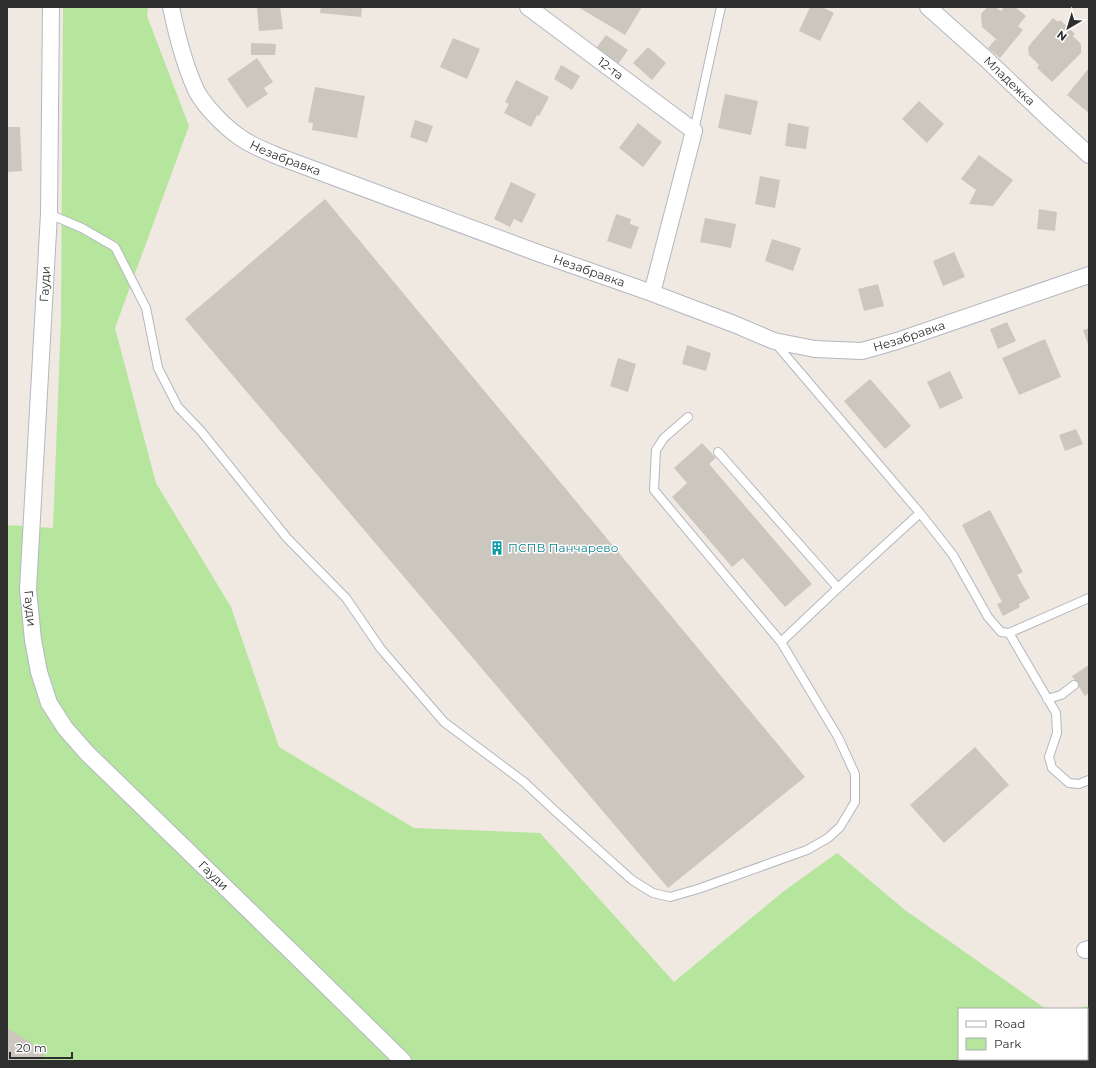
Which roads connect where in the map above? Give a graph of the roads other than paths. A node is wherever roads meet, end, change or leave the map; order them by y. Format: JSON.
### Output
{"nodes":[{"id":1,"x":51,"y":7,"type":"edge"},
{"id":2,"x":171,"y":7,"type":"edge"},
{"id":3,"x":528,"y":7,"type":"edge"},
{"id":4,"x":722,"y":7,"type":"edge"},
{"id":5,"x":928,"y":7,"type":"edge"},
{"id":6,"x":694,"y":131,"type":"junction"},
{"id":7,"x":1089,"y":155,"type":"edge"},
{"id":8,"x":49,"y":214,"type":"junction"},
{"id":9,"x":1089,"y":275,"type":"edge"},
{"id":10,"x":652,"y":293,"type":"junction"},
{"id":11,"x":774,"y":341,"type":"junction"},
{"id":12,"x":688,"y":417,"type":"dead end"},
{"id":13,"x":718,"y":452,"type":"dead end"},
{"id":14,"x":920,"y":513,"type":"junction"},
{"id":15,"x":838,"y":588,"type":"junction"},
{"id":16,"x":1089,"y":598,"type":"edge"},
{"id":17,"x":1009,"y":633,"type":"junction"},
{"id":18,"x":781,"y":642,"type":"junction"},
{"id":19,"x":1074,"y":685,"type":"dead end"},
{"id":20,"x":1047,"y":698,"type":"junction"},
{"id":21,"x":1089,"y":780,"type":"edge"},
{"id":22,"x":403,"y":1061,"type":"edge"}],
"edges":[{"from":1,"to":8,"type":"street","name":"Гауди"},
{"from":2,"to":10,"type":"street","name":"Незабравка"},
{"from":3,"to":6,"type":"street","name":"12-та"},
{"from":4,"to":6,"type":"lane"},
{"from":5,"to":7,"type":"street","name":"Младежка"},
{"from":6,"to":10,"type":"street"},
{"from":8,"to":18,"type":"lane"},
{"from":8,"to":22,"type":"street","name":"Гауди"},
{"from":9,"to":11,"type":"street","name":"Незабравка"},
{"from":10,"to":11,"type":"street","name":"Незабравка"},
{"from":11,"to":14,"type":"lane"},
{"from":12,"to":18,"type":"lane"},
{"from":13,"to":15,"type":"lane"},
{"from":14,"to":15,"type":"lane"},
{"from":14,"to":17,"type":"lane"},
{"from":15,"to":18,"type":"lane"},
{"from":16,"to":17,"type":"lane"},
{"from":17,"to":20,"type":"lane"},
{"from":19,"to":20,"type":"lane"},
{"from":20,"to":21,"type":"lane"}]}
